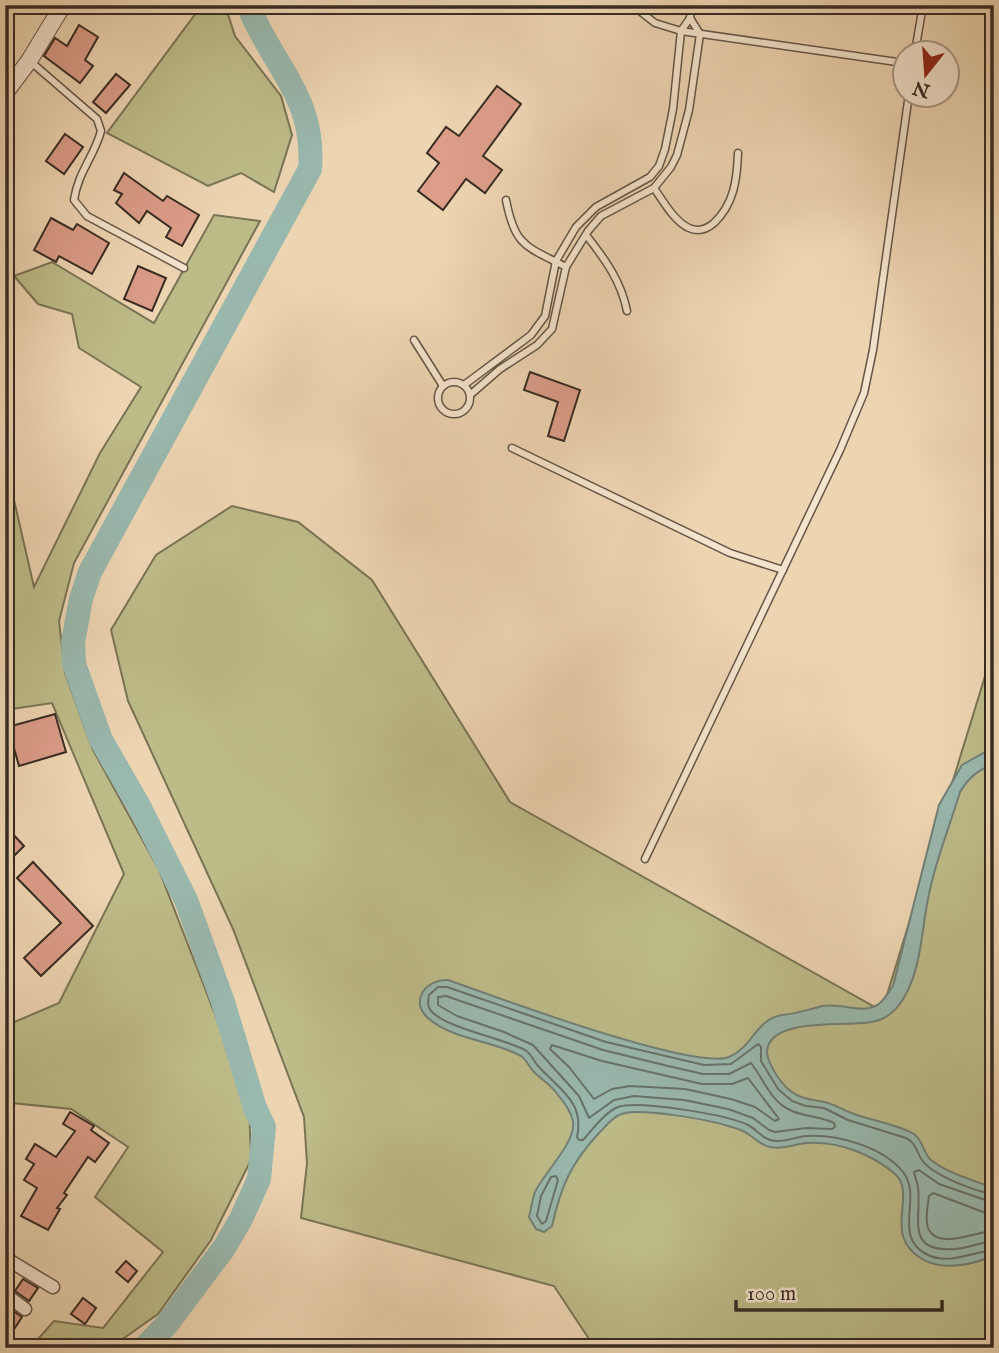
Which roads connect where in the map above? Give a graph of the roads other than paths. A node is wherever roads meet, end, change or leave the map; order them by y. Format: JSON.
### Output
{"nodes":[{"id":1,"x":63,"y":5,"type":"edge"},
{"id":2,"x":632,"y":5,"type":"edge"},
{"id":3,"x":692,"y":5,"type":"edge"},
{"id":4,"x":923,"y":5,"type":"edge"},
{"id":5,"x":690,"y":18,"type":"junction"},
{"id":6,"x":681,"y":31,"type":"junction"},
{"id":7,"x":700,"y":34,"type":"junction"},
{"id":8,"x":917,"y":38,"type":"edge"},
{"id":9,"x":29,"y":61,"type":"junction"},
{"id":10,"x":890,"y":62,"type":"edge"},
{"id":11,"x":7,"y":87,"type":"edge"},
{"id":12,"x":907,"y":108,"type":"edge"},
{"id":13,"x":673,"y":109,"type":"junction"},
{"id":14,"x":690,"y":110,"type":"junction"},
{"id":15,"x":738,"y":153,"type":"dead end"},
{"id":16,"x":654,"y":188,"type":"junction"},
{"id":17,"x":506,"y":200,"type":"dead end"},
{"id":18,"x":586,"y":235,"type":"junction"},
{"id":19,"x":556,"y":261,"type":"junction"},
{"id":20,"x":566,"y":267,"type":"junction"},
{"id":21,"x":184,"y":268,"type":"dead end"},
{"id":22,"x":628,"y":310,"type":"dead end"},
{"id":23,"x":414,"y":340,"type":"dead end"},
{"id":24,"x":464,"y":385,"type":"junction"},
{"id":25,"x":443,"y":386,"type":"junction"},
{"id":26,"x":470,"y":395,"type":"junction"},
{"id":27,"x":512,"y":449,"type":"dead end"},
{"id":28,"x":783,"y":570,"type":"junction"},
{"id":29,"x":645,"y":859,"type":"dead end"},
{"id":30,"x":5,"y":1258,"type":"edge"},
{"id":31,"x":53,"y":1287,"type":"dead end"},
{"id":32,"x":5,"y":1294,"type":"edge"},
{"id":33,"x":25,"y":1309,"type":"dead end"}],
"edges":[{"from":1,"to":9,"type":"street"},
{"from":2,"to":6,"type":"lane"},
{"from":3,"to":5,"type":"lane"},
{"from":4,"to":8,"type":"lane"},
{"from":5,"to":6,"type":"lane"},
{"from":5,"to":7,"type":"lane"},
{"from":6,"to":7,"type":"lane"},
{"from":6,"to":13,"type":"lane"},
{"from":7,"to":10,"type":"lane"},
{"from":7,"to":14,"type":"lane"},
{"from":9,"to":11,"type":"street"},
{"from":9,"to":21,"type":"lane"},
{"from":12,"to":28,"type":"lane"},
{"from":13,"to":14,"type":"lane"},
{"from":13,"to":19,"type":"lane"},
{"from":14,"to":16,"type":"lane"},
{"from":15,"to":16,"type":"lane"},
{"from":16,"to":18,"type":"lane"},
{"from":17,"to":19,"type":"lane"},
{"from":18,"to":20,"type":"lane"},
{"from":18,"to":22,"type":"lane"},
{"from":19,"to":20,"type":"lane"},
{"from":19,"to":24,"type":"lane"},
{"from":20,"to":26,"type":"lane"},
{"from":23,"to":25,"type":"lane"},
{"from":24,"to":25,"type":"lane"},
{"from":24,"to":26,"type":"lane"},
{"from":25,"to":26,"type":"lane"},
{"from":27,"to":28,"type":"lane"},
{"from":28,"to":29,"type":"lane"},
{"from":30,"to":31,"type":"street"},
{"from":32,"to":33,"type":"street"}]}
